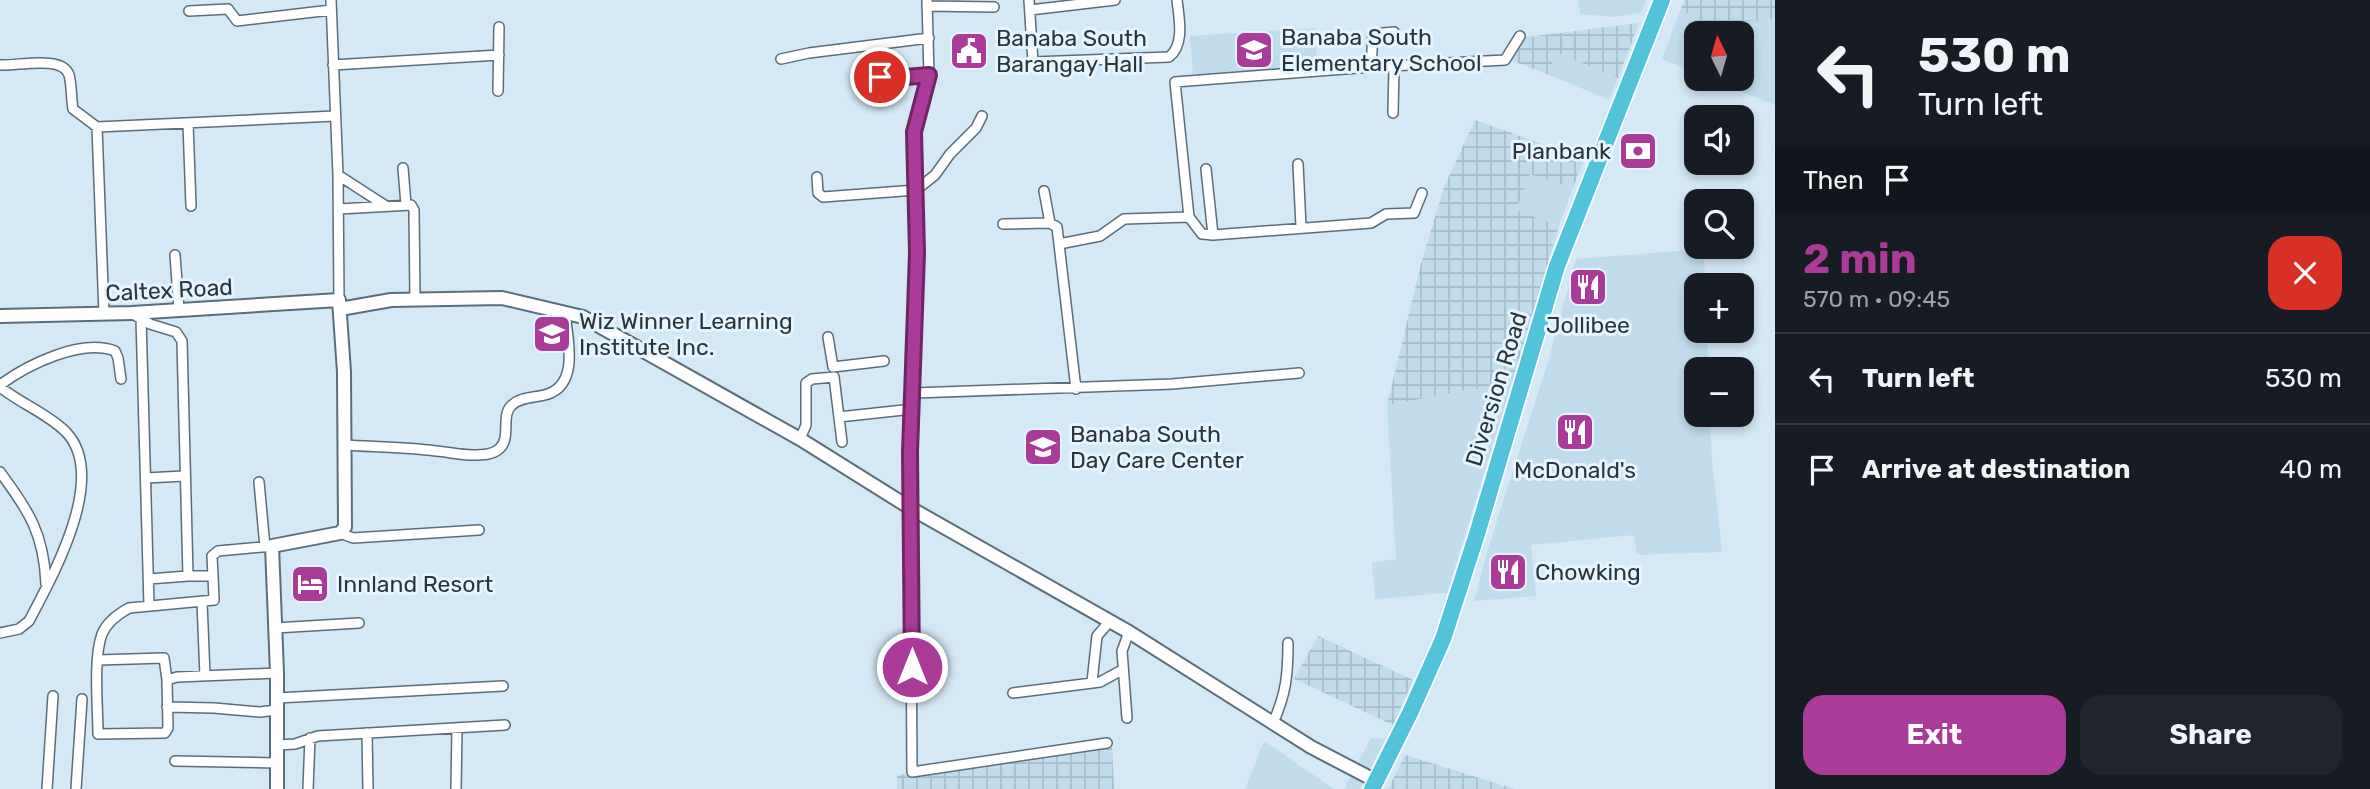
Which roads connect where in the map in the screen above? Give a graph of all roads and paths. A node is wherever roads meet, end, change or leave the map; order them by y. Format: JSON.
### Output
{"nodes":[{"id":1,"x":1115,"y":0,"type":"edge"},
{"id":2,"x":1177,"y":0,"type":"edge"},
{"id":3,"x":1661,"y":0,"type":"edge"},
{"id":4,"x":331,"y":3,"type":"edge"},
{"id":5,"x":927,"y":3,"type":"edge"},
{"id":6,"x":1030,"y":5,"type":"edge"},
{"id":7,"x":994,"y":7,"type":"dead end"},
{"id":8,"x":189,"y":11,"type":"dead end"},
{"id":9,"x":499,"y":27,"type":"dead end"},
{"id":10,"x":1394,"y":32,"type":"dead end"},
{"id":11,"x":1520,"y":36,"type":"dead end"},
{"id":12,"x":929,"y":38,"type":"junction"},
{"id":13,"x":499,"y":55,"type":"junction"},
{"id":14,"x":781,"y":59,"type":"dead end"},
{"id":15,"x":0,"y":65,"type":"edge"},
{"id":16,"x":333,"y":65,"type":"junction"},
{"id":17,"x":1371,"y":67,"type":"junction"},
{"id":18,"x":1394,"y":67,"type":"junction"},
{"id":19,"x":878,"y":74,"type":"dead end"},
{"id":20,"x":929,"y":75,"type":"junction"},
{"id":21,"x":498,"y":91,"type":"dead end"},
{"id":22,"x":1393,"y":113,"type":"dead end"},
{"id":23,"x":335,"y":116,"type":"junction"},
{"id":24,"x":982,"y":116,"type":"dead end"},
{"id":25,"x":188,"y":123,"type":"junction"},
{"id":26,"x":97,"y":127,"type":"junction"},
{"id":27,"x":1298,"y":164,"type":"dead end"},
{"id":28,"x":403,"y":168,"type":"dead end"},
{"id":29,"x":1206,"y":169,"type":"dead end"},
{"id":30,"x":338,"y":175,"type":"junction"},
{"id":31,"x":817,"y":177,"type":"dead end"},
{"id":32,"x":916,"y":190,"type":"junction"},
{"id":33,"x":1044,"y":191,"type":"dead end"},
{"id":34,"x":1422,"y":193,"type":"dead end"},
{"id":35,"x":406,"y":205,"type":"junction"},
{"id":36,"x":191,"y":206,"type":"dead end"},
{"id":37,"x":386,"y":206,"type":"junction"},
{"id":38,"x":338,"y":209,"type":"junction"},
{"id":39,"x":1189,"y":217,"type":"junction"},
{"id":40,"x":1050,"y":223,"type":"junction"},
{"id":41,"x":1003,"y":224,"type":"dead end"},
{"id":42,"x":1301,"y":227,"type":"junction"},
{"id":43,"x":1213,"y":235,"type":"junction"},
{"id":44,"x":1059,"y":244,"type":"junction"},
{"id":45,"x":175,"y":255,"type":"dead end"},
{"id":46,"x":415,"y":299,"type":"junction"},
{"id":47,"x":339,"y":305,"type":"junction"},
{"id":48,"x":179,"y":310,"type":"junction"},
{"id":49,"x":565,"y":312,"type":"junction"},
{"id":50,"x":104,"y":314,"type":"junction"},
{"id":51,"x":0,"y":316,"type":"edge"},
{"id":52,"x":136,"y":316,"type":"junction"},
{"id":53,"x":828,"y":337,"type":"dead end"},
{"id":54,"x":884,"y":361,"type":"dead end"},
{"id":55,"x":832,"y":367,"type":"junction"},
{"id":56,"x":1299,"y":373,"type":"dead end"},
{"id":57,"x":834,"y":377,"type":"junction"},
{"id":58,"x":121,"y":379,"type":"dead end"},
{"id":59,"x":0,"y":386,"type":"edge"},
{"id":60,"x":1076,"y":389,"type":"junction"},
{"id":61,"x":914,"y":393,"type":"junction"},
{"id":62,"x":913,"y":409,"type":"junction"},
{"id":63,"x":839,"y":416,"type":"junction"},
{"id":64,"x":800,"y":439,"type":"junction"},
{"id":65,"x":842,"y":442,"type":"dead end"},
{"id":66,"x":344,"y":445,"type":"junction"},
{"id":67,"x":0,"y":472,"type":"edge"},
{"id":68,"x":184,"y":476,"type":"junction"},
{"id":69,"x":146,"y":478,"type":"junction"},
{"id":70,"x":259,"y":482,"type":"dead end"},
{"id":71,"x":912,"y":509,"type":"junction"},
{"id":72,"x":479,"y":530,"type":"dead end"},
{"id":73,"x":340,"y":534,"type":"junction"},
{"id":74,"x":268,"y":546,"type":"junction"},
{"id":75,"x":188,"y":576,"type":"junction"},
{"id":76,"x":213,"y":576,"type":"junction"},
{"id":77,"x":149,"y":579,"type":"junction"},
{"id":78,"x":47,"y":588,"type":"junction"},
{"id":79,"x":202,"y":602,"type":"junction"},
{"id":80,"x":149,"y":604,"type":"junction"},
{"id":81,"x":1110,"y":621,"type":"junction"},
{"id":82,"x":359,"y":623,"type":"dead end"},
{"id":83,"x":275,"y":628,"type":"junction"},
{"id":84,"x":1129,"y":632,"type":"junction"},
{"id":85,"x":0,"y":633,"type":"edge"},
{"id":86,"x":1288,"y":643,"type":"dead end"},
{"id":87,"x":98,"y":660,"type":"junction"},
{"id":88,"x":1122,"y":670,"type":"junction"},
{"id":89,"x":277,"y":673,"type":"junction"},
{"id":90,"x":205,"y":676,"type":"junction"},
{"id":91,"x":167,"y":680,"type":"junction"},
{"id":92,"x":1093,"y":682,"type":"junction"},
{"id":93,"x":503,"y":686,"type":"dead end"},
{"id":94,"x":1013,"y":694,"type":"dead end"},
{"id":95,"x":53,"y":696,"type":"dead end"},
{"id":96,"x":82,"y":699,"type":"dead end"},
{"id":97,"x":277,"y":704,"type":"junction"},
{"id":98,"x":167,"y":707,"type":"junction"},
{"id":99,"x":1127,"y":718,"type":"dead end"},
{"id":100,"x":1273,"y":723,"type":"junction"},
{"id":101,"x":505,"y":725,"type":"dead end"},
{"id":102,"x":457,"y":728,"type":"junction"},
{"id":103,"x":367,"y":733,"type":"junction"},
{"id":104,"x":310,"y":738,"type":"junction"},
{"id":105,"x":1107,"y":743,"type":"dead end"},
{"id":106,"x":278,"y":746,"type":"junction"},
{"id":107,"x":175,"y":761,"type":"dead end"},
{"id":108,"x":277,"y":763,"type":"junction"},
{"id":109,"x":1374,"y":785,"type":"edge"},
{"id":110,"x":47,"y":789,"type":"edge"},
{"id":111,"x":76,"y":789,"type":"edge"},
{"id":112,"x":277,"y":789,"type":"edge"},
{"id":113,"x":308,"y":789,"type":"edge"},
{"id":114,"x":368,"y":789,"type":"edge"},
{"id":115,"x":456,"y":789,"type":"edge"}],
"edges":[{"from":1,"to":6,"type":"street"},
{"from":2,"to":6,"type":"street"},
{"from":3,"to":109,"type":"highway","name":"Diversion Road"},
{"from":4,"to":8,"type":"street"},
{"from":4,"to":16,"type":"street"},
{"from":5,"to":7,"type":"street"},
{"from":5,"to":12,"type":"street"},
{"from":9,"to":13,"type":"street"},
{"from":10,"to":17,"type":"street"},
{"from":11,"to":18,"type":"street"},
{"from":12,"to":14,"type":"street"},
{"from":12,"to":20,"type":"street"},
{"from":13,"to":16,"type":"street"},
{"from":13,"to":21,"type":"street"},
{"from":15,"to":26,"type":"street"},
{"from":16,"to":23,"type":"street"},
{"from":17,"to":18,"type":"street"},
{"from":17,"to":39,"type":"street"},
{"from":18,"to":22,"type":"street"},
{"from":19,"to":20,"type":"street"},
{"from":20,"to":32,"type":"street"},
{"from":23,"to":25,"type":"street"},
{"from":23,"to":30,"type":"street"},
{"from":24,"to":32,"type":"street"},
{"from":25,"to":26,"type":"street"},
{"from":25,"to":36,"type":"street"},
{"from":26,"to":50,"type":"street"},
{"from":27,"to":42,"type":"street"},
{"from":28,"to":35,"type":"street"},
{"from":29,"to":43,"type":"street"},
{"from":30,"to":37,"type":"street"},
{"from":30,"to":38,"type":"street"},
{"from":31,"to":32,"type":"street"},
{"from":32,"to":61,"type":"street"},
{"from":33,"to":40,"type":"street"},
{"from":34,"to":42,"type":"street"},
{"from":35,"to":37,"type":"street"},
{"from":35,"to":46,"type":"street"},
{"from":37,"to":38,"type":"street"},
{"from":38,"to":47,"type":"street"},
{"from":39,"to":43,"type":"street"},
{"from":39,"to":44,"type":"street"},
{"from":40,"to":41,"type":"street"},
{"from":40,"to":44,"type":"street"},
{"from":42,"to":43,"type":"street"},
{"from":44,"to":60,"type":"street"},
{"from":45,"to":48,"type":"street"},
{"from":46,"to":47,"type":"street","name":"Caltex Road"},
{"from":46,"to":49,"type":"street","name":"Caltex Road"},
{"from":47,"to":48,"type":"street","name":"Caltex Road"},
{"from":47,"to":66,"type":"street"},
{"from":48,"to":52,"type":"street","name":"Caltex Road"},
{"from":49,"to":64,"type":"street","name":"Caltex Road"},
{"from":49,"to":66,"type":"street"},
{"from":50,"to":51,"type":"street","name":"Caltex Road"},
{"from":50,"to":52,"type":"street","name":"Caltex Road"},
{"from":52,"to":68,"type":"street"},
{"from":52,"to":69,"type":"street"},
{"from":53,"to":55,"type":"street"},
{"from":54,"to":55,"type":"street"},
{"from":55,"to":57,"type":"street"},
{"from":56,"to":60,"type":"street"},
{"from":57,"to":63,"type":"street"},
{"from":57,"to":64,"type":"street"},
{"from":58,"to":59,"type":"street"},
{"from":59,"to":78,"type":"street"},
{"from":60,"to":61,"type":"street"},
{"from":61,"to":62,"type":"street"},
{"from":62,"to":63,"type":"street"},
{"from":62,"to":71,"type":"street"},
{"from":63,"to":65,"type":"street"},
{"from":64,"to":71,"type":"street","name":"Caltex Road"},
{"from":66,"to":73,"type":"street"},
{"from":67,"to":78,"type":"street"},
{"from":68,"to":69,"type":"street"},
{"from":68,"to":75,"type":"street"},
{"from":69,"to":77,"type":"street"},
{"from":70,"to":74,"type":"street"},
{"from":71,"to":81,"type":"street","name":"Caltex Road"},
{"from":71,"to":105,"type":"street"},
{"from":72,"to":73,"type":"street"},
{"from":73,"to":74,"type":"street"},
{"from":74,"to":76,"type":"street"},
{"from":74,"to":83,"type":"street"},
{"from":75,"to":76,"type":"street"},
{"from":75,"to":77,"type":"street"},
{"from":76,"to":79,"type":"street"},
{"from":77,"to":80,"type":"street"},
{"from":78,"to":85,"type":"street"},
{"from":79,"to":80,"type":"street"},
{"from":79,"to":90,"type":"street"},
{"from":80,"to":87,"type":"street"},
{"from":81,"to":84,"type":"street","name":"Caltex Road"},
{"from":81,"to":92,"type":"street"},
{"from":82,"to":83,"type":"street"},
{"from":83,"to":89,"type":"street"},
{"from":84,"to":88,"type":"street"},
{"from":84,"to":100,"type":"street","name":"Caltex Road"},
{"from":86,"to":100,"type":"street"},
{"from":87,"to":91,"type":"street"},
{"from":87,"to":98,"type":"street"},
{"from":88,"to":92,"type":"street"},
{"from":88,"to":99,"type":"street"},
{"from":89,"to":90,"type":"street"},
{"from":89,"to":97,"type":"street"},
{"from":90,"to":91,"type":"street"},
{"from":91,"to":98,"type":"street"},
{"from":92,"to":94,"type":"street"},
{"from":93,"to":97,"type":"street"},
{"from":95,"to":110,"type":"street"},
{"from":96,"to":111,"type":"street"},
{"from":97,"to":98,"type":"street"},
{"from":97,"to":106,"type":"street"},
{"from":100,"to":109,"type":"street","name":"Caltex Road"},
{"from":101,"to":102,"type":"street"},
{"from":102,"to":103,"type":"street"},
{"from":102,"to":115,"type":"street"},
{"from":103,"to":104,"type":"street"},
{"from":103,"to":114,"type":"street"},
{"from":104,"to":106,"type":"street"},
{"from":104,"to":113,"type":"street"},
{"from":106,"to":108,"type":"street"},
{"from":107,"to":108,"type":"street"},
{"from":108,"to":112,"type":"street"}]}
